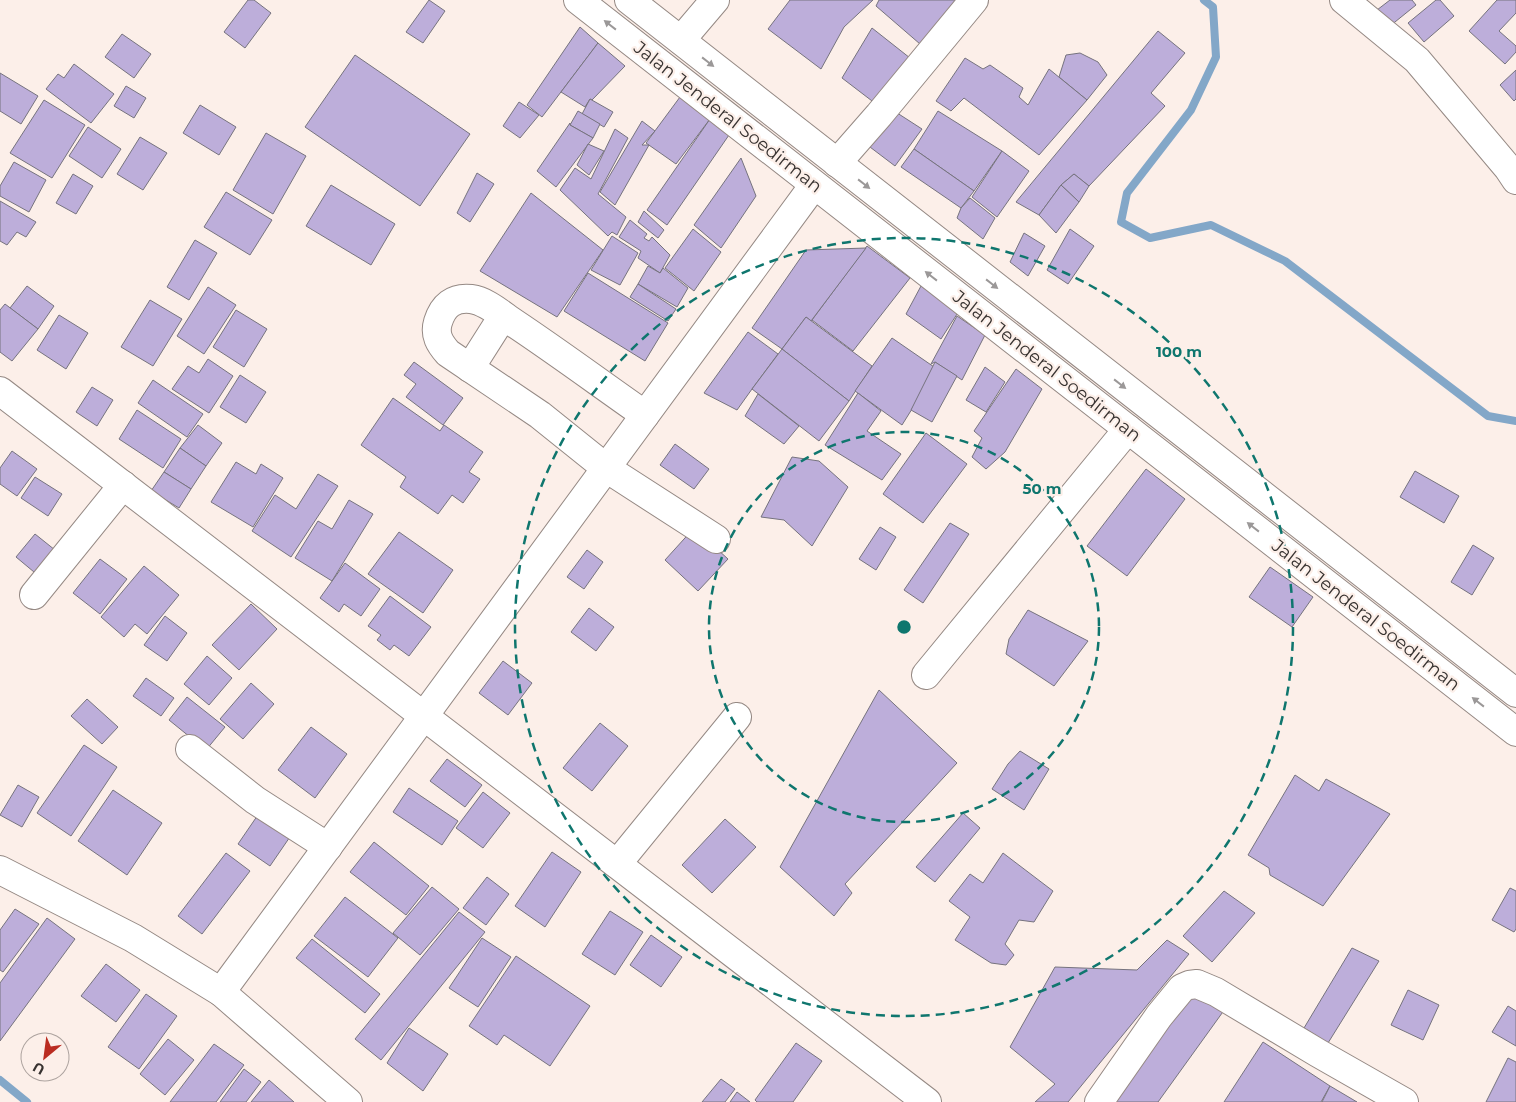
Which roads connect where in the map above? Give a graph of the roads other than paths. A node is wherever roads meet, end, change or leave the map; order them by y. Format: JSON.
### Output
{"nodes":[{"id":1,"x":578,"y":0,"type":"edge"},
{"id":2,"x":629,"y":0,"type":"edge"},
{"id":3,"x":715,"y":0,"type":"edge"},
{"id":4,"x":974,"y":0,"type":"edge"},
{"id":5,"x":1344,"y":0,"type":"edge"},
{"id":6,"x":680,"y":40,"type":"junction"},
{"id":7,"x":837,"y":163,"type":"junction"},
{"id":8,"x":1516,"y":180,"type":"edge"},
{"id":9,"x":814,"y":185,"type":"junction"},
{"id":10,"x":503,"y":316,"type":"junction"},
{"id":11,"x":470,"y":368,"type":"junction"},
{"id":12,"x":0,"y":391,"type":"edge"},
{"id":13,"x":645,"y":415,"type":"junction"},
{"id":14,"x":1128,"y":429,"type":"junction"},
{"id":15,"x":606,"y":468,"type":"junction"},
{"id":16,"x":123,"y":485,"type":"junction"},
{"id":17,"x":716,"y":538,"type":"dead end"},
{"id":18,"x":34,"y":595,"type":"dead end"},
{"id":19,"x":926,"y":675,"type":"dead end"},
{"id":20,"x":1516,"y":693,"type":"edge"},
{"id":21,"x":424,"y":716,"type":"junction"},
{"id":22,"x":737,"y":717,"type":"dead end"},
{"id":23,"x":1516,"y":732,"type":"edge"},
{"id":24,"x":190,"y":749,"type":"dead end"},
{"id":25,"x":328,"y":847,"type":"junction"},
{"id":26,"x":617,"y":864,"type":"junction"},
{"id":27,"x":0,"y":870,"type":"edge"},
{"id":28,"x":222,"y":992,"type":"junction"},
{"id":29,"x":348,"y":1102,"type":"edge"},
{"id":30,"x":926,"y":1102,"type":"edge"},
{"id":31,"x":1099,"y":1102,"type":"edge"},
{"id":32,"x":1404,"y":1102,"type":"edge"}],
"edges":[{"from":9,"to":1,"type":"main road","name":"Jalan Jenderal Soedirman","one_way":true},
{"from":2,"to":6,"type":"main road","name":"Jalan Jenderal Soedirman"},
{"from":3,"to":6,"type":"main road"},
{"from":4,"to":7,"type":"main road"},
{"from":5,"to":8,"type":"main road"},
{"from":6,"to":7,"type":"main road","name":"Jalan Jenderal Soedirman","one_way":true},
{"from":7,"to":20,"type":"main road","name":"Jalan Jenderal Soedirman","one_way":true},
{"from":9,"to":13,"type":"main road"},
{"from":14,"to":9,"type":"main road","name":"Jalan Jenderal Soedirman","one_way":true},
{"from":10,"to":11,"type":"main road"},
{"from":10,"to":11,"type":"main road"},
{"from":10,"to":13,"type":"main road"},
{"from":11,"to":15,"type":"main road"},
{"from":12,"to":16,"type":"main road"},
{"from":13,"to":15,"type":"main road"},
{"from":14,"to":19,"type":"main road"},
{"from":23,"to":14,"type":"main road","name":"Jalan Jenderal Soedirman","one_way":true},
{"from":15,"to":17,"type":"main road"},
{"from":15,"to":21,"type":"main road"},
{"from":16,"to":18,"type":"main road"},
{"from":16,"to":21,"type":"main road"},
{"from":21,"to":25,"type":"main road"},
{"from":21,"to":26,"type":"main road"},
{"from":22,"to":26,"type":"main road"},
{"from":24,"to":25,"type":"main road"},
{"from":25,"to":28,"type":"main road"},
{"from":26,"to":30,"type":"main road"},
{"from":27,"to":28,"type":"main road"},
{"from":28,"to":29,"type":"main road"},
{"from":31,"to":32,"type":"main road"}]}
